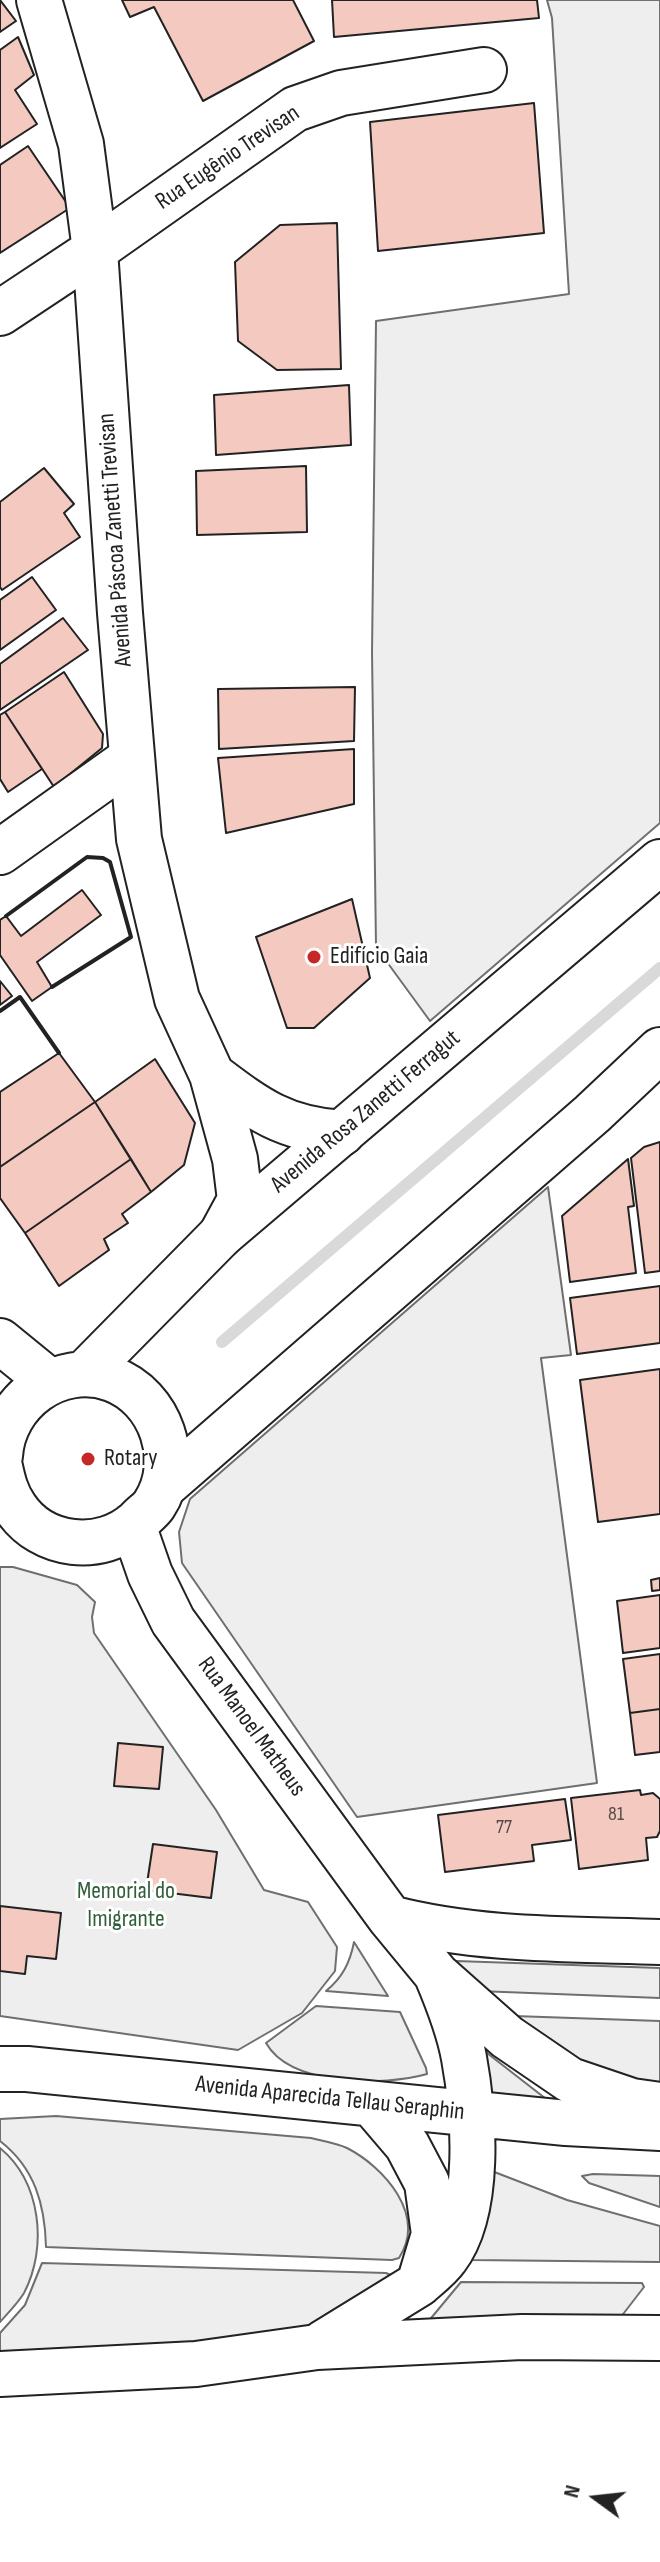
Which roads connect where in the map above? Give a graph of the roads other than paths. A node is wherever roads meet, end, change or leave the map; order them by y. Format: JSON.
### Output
{"nodes":[{"id":1,"x":39,"y":0,"type":"edge"},
{"id":2,"x":484,"y":70,"type":"dead end"},
{"id":3,"x":95,"y":250,"type":"junction"},
{"id":4,"x":0,"y":313,"type":"edge"},
{"id":5,"x":132,"y":758,"type":"junction"},
{"id":6,"x":0,"y":852,"type":"edge"},
{"id":7,"x":660,"y":862,"type":"edge"},
{"id":8,"x":660,"y":1050,"type":"edge"},
{"id":9,"x":212,"y":1075,"type":"junction"},
{"id":10,"x":660,"y":1096,"type":"edge"},
{"id":11,"x":592,"y":1114,"type":"junction"},
{"id":12,"x":342,"y":1133,"type":"junction"},
{"id":13,"x":221,"y":1235,"type":"junction"},
{"id":14,"x":0,"y":1341,"type":"edge"},
{"id":15,"x":66,"y":1378,"type":"junction"},
{"id":16,"x":0,"y":1442,"type":"edge"},
{"id":17,"x":0,"y":1456,"type":"edge"},
{"id":18,"x":0,"y":1467,"type":"edge"},
{"id":19,"x":163,"y":1487,"type":"junction"},
{"id":20,"x":133,"y":1525,"type":"junction"},
{"id":21,"x":390,"y":1918,"type":"junction"},
{"id":22,"x":660,"y":1942,"type":"edge"},
{"id":23,"x":437,"y":1975,"type":"junction"},
{"id":24,"x":0,"y":2069,"type":"edge"},
{"id":25,"x":372,"y":2104,"type":"junction"},
{"id":26,"x":660,"y":2105,"type":"edge"},
{"id":27,"x":471,"y":2114,"type":"junction"},
{"id":28,"x":660,"y":2128,"type":"edge"},
{"id":29,"x":419,"y":2284,"type":"junction"},
{"id":30,"x":660,"y":2338,"type":"edge"},
{"id":31,"x":317,"y":2347,"type":"junction"},
{"id":32,"x":0,"y":2374,"type":"edge"}],
"edges":[{"from":1,"to":3,"type":"main road","name":"Avenida Páscoa Zanetti Trevisan"},
{"from":2,"to":3,"type":"main road","name":"Rua Eugênio Trevisan"},
{"from":3,"to":4,"type":"main road","name":"Rua Eugênio Trevisan"},
{"from":3,"to":5,"type":"main road","name":"Avenida Páscoa Zanetti Trevisan"},
{"from":5,"to":6,"type":"main road"},
{"from":5,"to":9,"type":"main road","name":"Avenida Páscoa Zanetti Trevisan"},
{"from":7,"to":12,"type":"main road","name":"Avenida Rosa Zanetti Ferragut"},
{"from":8,"to":11,"type":"main road"},
{"from":9,"to":12,"type":"main road","name":"Avenida Páscoa Zanetti Trevisan"},
{"from":9,"to":13,"type":"main road","name":"Avenida Páscoa Zanetti Trevisan"},
{"from":10,"to":11,"type":"main road"},
{"from":11,"to":19,"type":"main road"},
{"from":12,"to":13,"type":"main road","name":"Avenida Rosa Zanetti Ferragut"},
{"from":13,"to":15,"type":"main road","name":"Avenida Rosa Zanetti Ferragut"},
{"from":14,"to":15,"type":"main road"},
{"from":15,"to":16,"type":"main road","name":"Avenida Rosa Zanetti Ferragut"},
{"from":15,"to":19,"type":"main road"},
{"from":16,"to":17,"type":"main road"},
{"from":18,"to":20,"type":"main road"},
{"from":19,"to":20,"type":"main road"},
{"from":20,"to":21,"type":"main road","name":"Rua Manoel Matheus"},
{"from":21,"to":22,"type":"main road"},
{"from":21,"to":23,"type":"main road","name":"Rua Manoel Matheus"},
{"from":23,"to":26,"type":"main road"},
{"from":23,"to":27,"type":"main road"},
{"from":24,"to":25,"type":"main road","name":"Avenida Aparecida Tellau Seraphin"},
{"from":25,"to":27,"type":"main road","name":"Avenida Aparecida Tellau Seraphin"},
{"from":25,"to":29,"type":"main road"},
{"from":27,"to":28,"type":"main road","name":"Avenida Aparecida Tellau Seraphin"},
{"from":27,"to":29,"type":"main road"},
{"from":29,"to":31,"type":"main road"},
{"from":30,"to":31,"type":"main road"},
{"from":31,"to":32,"type":"main road"}]}
